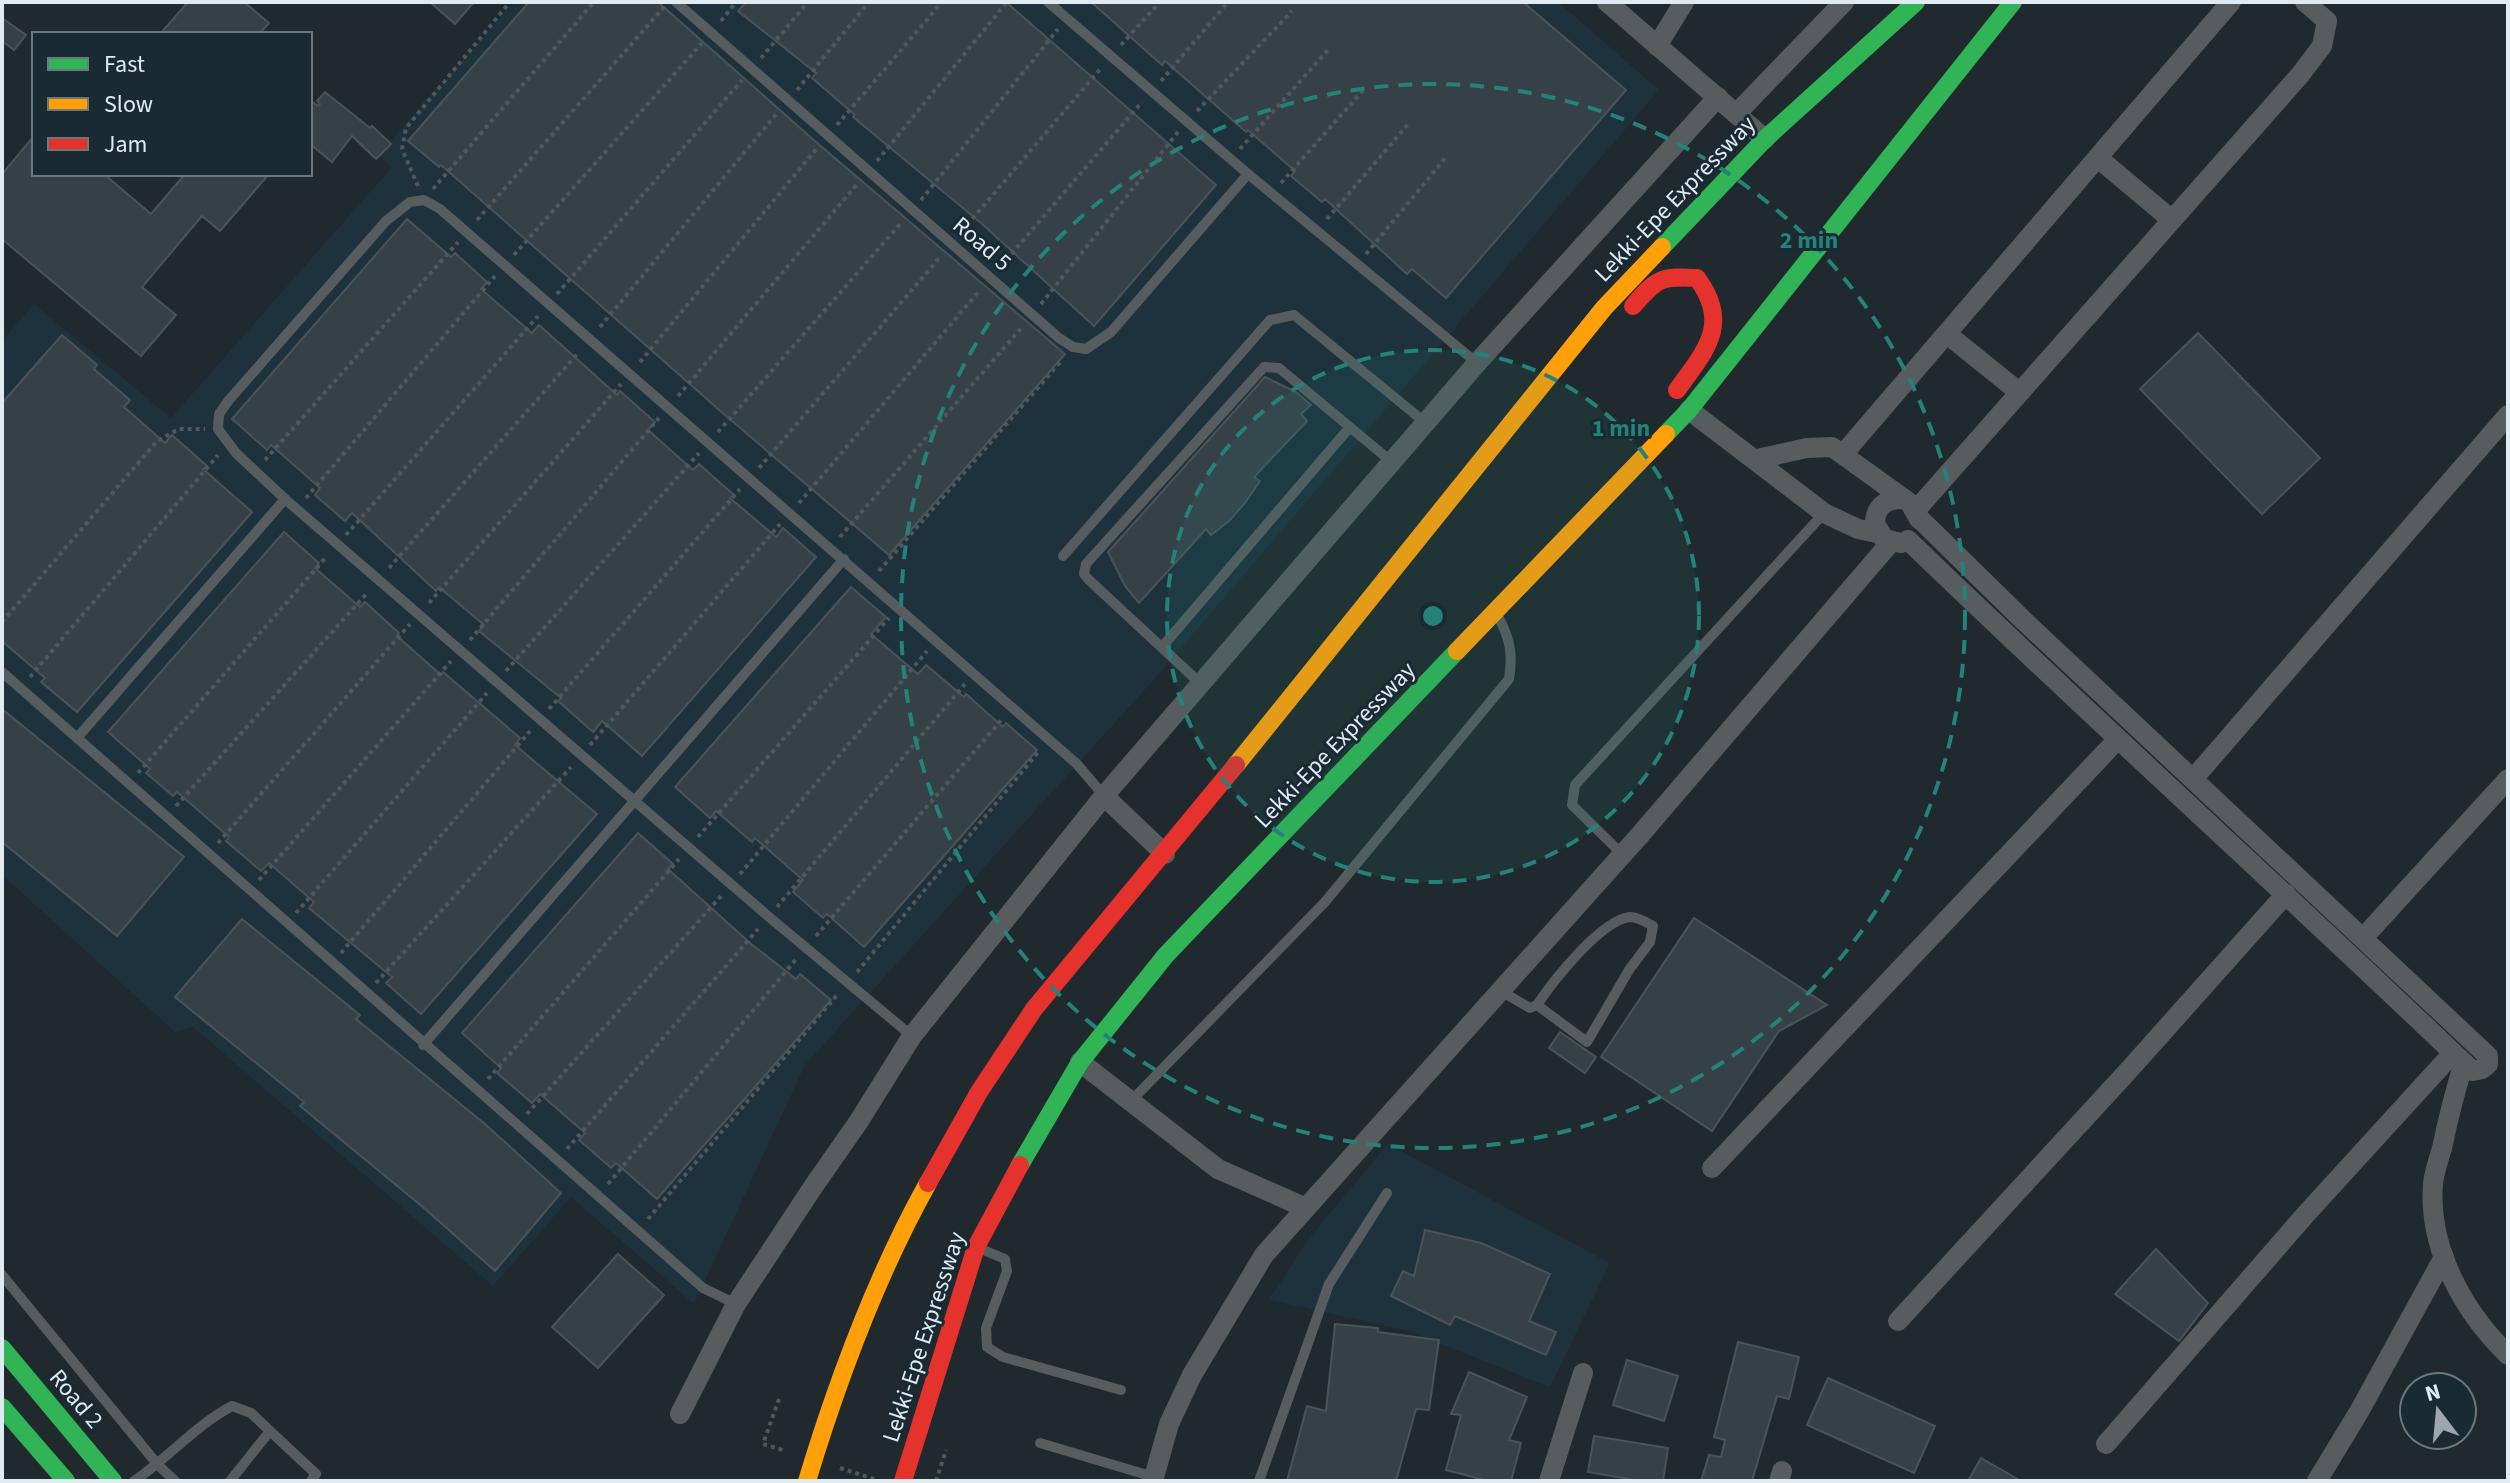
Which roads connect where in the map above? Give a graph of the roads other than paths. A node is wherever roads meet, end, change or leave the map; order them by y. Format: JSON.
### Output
{"nodes":[{"id":1,"x":676,"y":2,"type":"edge"},
{"id":2,"x":1048,"y":2,"type":"edge"},
{"id":3,"x":1607,"y":2,"type":"edge"},
{"id":4,"x":1684,"y":2,"type":"edge"},
{"id":5,"x":1844,"y":2,"type":"edge"},
{"id":6,"x":1916,"y":2,"type":"edge"},
{"id":7,"x":2013,"y":2,"type":"edge"},
{"id":8,"x":2231,"y":2,"type":"edge"},
{"id":9,"x":2305,"y":2,"type":"edge"},
{"id":10,"x":1657,"y":46,"type":"junction"},
{"id":11,"x":1718,"y":97,"type":"junction"},
{"id":12,"x":1736,"y":114,"type":"junction"},
{"id":13,"x":1765,"y":139,"type":"junction"},
{"id":14,"x":2098,"y":158,"type":"junction"},
{"id":15,"x":1248,"y":174,"type":"junction"},
{"id":16,"x":2172,"y":220,"type":"junction"},
{"id":17,"x":1622,"y":320,"type":"dead end"},
{"id":18,"x":1947,"y":334,"type":"junction"},
{"id":19,"x":1477,"y":363,"type":"junction"},
{"id":20,"x":1583,"y":364,"type":"dead end"},
{"id":21,"x":2019,"y":392,"type":"junction"},
{"id":22,"x":1689,"y":410,"type":"junction"},
{"id":23,"x":2508,"y":415,"type":"edge"},
{"id":24,"x":1427,"y":424,"type":"junction"},
{"id":25,"x":1350,"y":427,"type":"junction"},
{"id":26,"x":1642,"y":433,"type":"dead end"},
{"id":27,"x":1844,"y":453,"type":"junction"},
{"id":28,"x":1757,"y":459,"type":"junction"},
{"id":29,"x":1483,"y":461,"type":"junction"},
{"id":30,"x":1393,"y":463,"type":"junction"},
{"id":31,"x":285,"y":499,"type":"junction"},
{"id":32,"x":1912,"y":509,"type":"junction"},
{"id":33,"x":1824,"y":513,"type":"junction"},
{"id":34,"x":1892,"y":538,"type":"junction"},
{"id":35,"x":1063,"y":556,"type":"dead end"},
{"id":36,"x":844,"y":559,"type":"junction"},
{"id":37,"x":1496,"y":612,"type":"junction"},
{"id":38,"x":1162,"y":647,"type":"junction"},
{"id":39,"x":2,"y":672,"type":"edge"},
{"id":40,"x":1201,"y":684,"type":"junction"},
{"id":41,"x":1357,"y":729,"type":"dead end"},
{"id":42,"x":77,"y":738,"type":"junction"},
{"id":43,"x":2117,"y":740,"type":"junction"},
{"id":44,"x":2194,"y":778,"type":"junction"},
{"id":45,"x":2508,"y":779,"type":"edge"},
{"id":46,"x":1332,"y":782,"type":"junction"},
{"id":47,"x":1104,"y":796,"type":"junction"},
{"id":48,"x":634,"y":801,"type":"junction"},
{"id":49,"x":1165,"y":854,"type":"junction"},
{"id":50,"x":1623,"y":855,"type":"junction"},
{"id":51,"x":2286,"y":894,"type":"junction"},
{"id":52,"x":2363,"y":938,"type":"junction"},
{"id":53,"x":1499,"y":990,"type":"junction"},
{"id":54,"x":1537,"y":1005,"type":"junction"},
{"id":55,"x":912,"y":1036,"type":"junction"},
{"id":56,"x":423,"y":1045,"type":"junction"},
{"id":57,"x":2458,"y":1058,"type":"junction"},
{"id":58,"x":1080,"y":1062,"type":"junction"},
{"id":59,"x":1132,"y":1100,"type":"junction"},
{"id":60,"x":1712,"y":1168,"type":"dead end"},
{"id":61,"x":1387,"y":1193,"type":"dead end"},
{"id":62,"x":1306,"y":1208,"type":"junction"},
{"id":63,"x":976,"y":1247,"type":"junction"},
{"id":64,"x":2444,"y":1257,"type":"junction"},
{"id":65,"x":2,"y":1275,"type":"edge"},
{"id":66,"x":736,"y":1304,"type":"junction"},
{"id":67,"x":1898,"y":1321,"type":"dead end"},
{"id":68,"x":2,"y":1348,"type":"edge"},
{"id":69,"x":2508,"y":1355,"type":"edge"},
{"id":70,"x":1583,"y":1373,"type":"dead end"},
{"id":71,"x":1121,"y":1390,"type":"dead end"},
{"id":72,"x":2,"y":1407,"type":"edge"},
{"id":73,"x":680,"y":1414,"type":"dead end"},
{"id":74,"x":270,"y":1431,"type":"junction"},
{"id":75,"x":1040,"y":1443,"type":"dead end"},
{"id":76,"x":2106,"y":1444,"type":"dead end"},
{"id":77,"x":158,"y":1465,"type":"junction"},
{"id":78,"x":1153,"y":1479,"type":"edge"},
{"id":79,"x":66,"y":1481,"type":"edge"},
{"id":80,"x":113,"y":1481,"type":"edge"},
{"id":81,"x":134,"y":1481,"type":"edge"},
{"id":82,"x":175,"y":1481,"type":"edge"},
{"id":83,"x":230,"y":1481,"type":"edge"},
{"id":84,"x":311,"y":1481,"type":"edge"},
{"id":85,"x":807,"y":1481,"type":"edge"},
{"id":86,"x":903,"y":1481,"type":"edge"},
{"id":87,"x":1259,"y":1481,"type":"edge"},
{"id":88,"x":1549,"y":1481,"type":"edge"},
{"id":89,"x":2317,"y":1481,"type":"edge"}],
"edges":[{"from":1,"to":15,"type":"lane","name":"Road 5"},
{"from":2,"to":15,"type":"lane"},
{"from":3,"to":10,"type":"street"},
{"from":4,"to":10,"type":"street"},
{"from":5,"to":12,"type":"street"},
{"from":6,"to":13,"type":"main road","name":"Lekki-Epe Expressway"},
{"from":7,"to":22,"type":"main road","name":"Lekki-Epe Expressway"},
{"from":8,"to":14,"type":"street"},
{"from":9,"to":16,"type":"street"},
{"from":10,"to":11,"type":"street"},
{"from":11,"to":12,"type":"street"},
{"from":11,"to":19,"type":"street"},
{"from":12,"to":13,"type":"street"},
{"from":13,"to":29,"type":"main road","name":"Lekki-Epe Expressway"},
{"from":14,"to":16,"type":"street"},
{"from":14,"to":18,"type":"street"},
{"from":15,"to":19,"type":"lane"},
{"from":16,"to":21,"type":"street"},
{"from":17,"to":26,"type":"main road"},
{"from":18,"to":21,"type":"street"},
{"from":18,"to":27,"type":"street"},
{"from":19,"to":24,"type":"street"},
{"from":20,"to":29,"type":"main road"},
{"from":21,"to":32,"type":"street"},
{"from":22,"to":28,"type":"street"},
{"from":22,"to":37,"type":"main road","name":"Lekki-Epe Expressway"},
{"from":23,"to":44,"type":"street"},
{"from":24,"to":30,"type":"street"},
{"from":24,"to":35,"type":"lane"},
{"from":25,"to":30,"type":"lane"},
{"from":25,"to":38,"type":"lane"},
{"from":25,"to":38,"type":"lane"},
{"from":27,"to":28,"type":"street"},
{"from":27,"to":32,"type":"street"},
{"from":28,"to":33,"type":"street"},
{"from":29,"to":49,"type":"main road","name":"Lekki-Epe Expressway"},
{"from":30,"to":40,"type":"street"},
{"from":31,"to":36,"type":"lane"},
{"from":31,"to":42,"type":"lane"},
{"from":31,"to":48,"type":"lane"},
{"from":32,"to":34,"type":"street"},
{"from":32,"to":34,"type":"street"},
{"from":32,"to":44,"type":"street"},
{"from":33,"to":34,"type":"street"},
{"from":33,"to":50,"type":"lane"},
{"from":34,"to":43,"type":"street"},
{"from":34,"to":50,"type":"street"},
{"from":36,"to":47,"type":"lane"},
{"from":36,"to":48,"type":"lane"},
{"from":37,"to":46,"type":"main road","name":"Lekki-Epe Expressway"},
{"from":37,"to":59,"type":"lane"},
{"from":38,"to":40,"type":"lane"},
{"from":39,"to":42,"type":"lane"},
{"from":40,"to":47,"type":"street"},
{"from":41,"to":46,"type":"main road"},
{"from":42,"to":56,"type":"lane"},
{"from":43,"to":51,"type":"street"},
{"from":43,"to":60,"type":"street"},
{"from":44,"to":52,"type":"street"},
{"from":45,"to":52,"type":"street"},
{"from":46,"to":58,"type":"main road","name":"Lekki-Epe Expressway"},
{"from":47,"to":49,"type":"street"},
{"from":47,"to":55,"type":"street"},
{"from":48,"to":55,"type":"lane"},
{"from":48,"to":56,"type":"lane"},
{"from":49,"to":85,"type":"main road","name":"Lekki-Epe Expressway"},
{"from":50,"to":53,"type":"street"},
{"from":51,"to":57,"type":"street"},
{"from":51,"to":67,"type":"street"},
{"from":52,"to":57,"type":"street"},
{"from":53,"to":54,"type":"lane"},
{"from":53,"to":62,"type":"street"},
{"from":54,"to":54,"type":"lane"},
{"from":55,"to":66,"type":"street"},
{"from":56,"to":66,"type":"lane"},
{"from":57,"to":64,"type":"street"},
{"from":57,"to":76,"type":"street"},
{"from":58,"to":59,"type":"street"},
{"from":58,"to":63,"type":"main road","name":"Lekki-Epe Expressway"},
{"from":59,"to":62,"type":"street"},
{"from":61,"to":87,"type":"lane"},
{"from":62,"to":78,"type":"street"},
{"from":63,"to":71,"type":"lane"},
{"from":63,"to":86,"type":"main road","name":"Lekki-Epe Expressway"},
{"from":64,"to":69,"type":"street"},
{"from":64,"to":89,"type":"street"},
{"from":65,"to":77,"type":"lane"},
{"from":66,"to":73,"type":"street"},
{"from":68,"to":80,"type":"main road","name":"Road 2"},
{"from":70,"to":88,"type":"street"},
{"from":72,"to":79,"type":"main road"},
{"from":74,"to":77,"type":"lane"},
{"from":74,"to":83,"type":"lane"},
{"from":74,"to":84,"type":"lane"},
{"from":75,"to":78,"type":"lane"},
{"from":77,"to":81,"type":"lane"},
{"from":77,"to":82,"type":"lane"}]}
